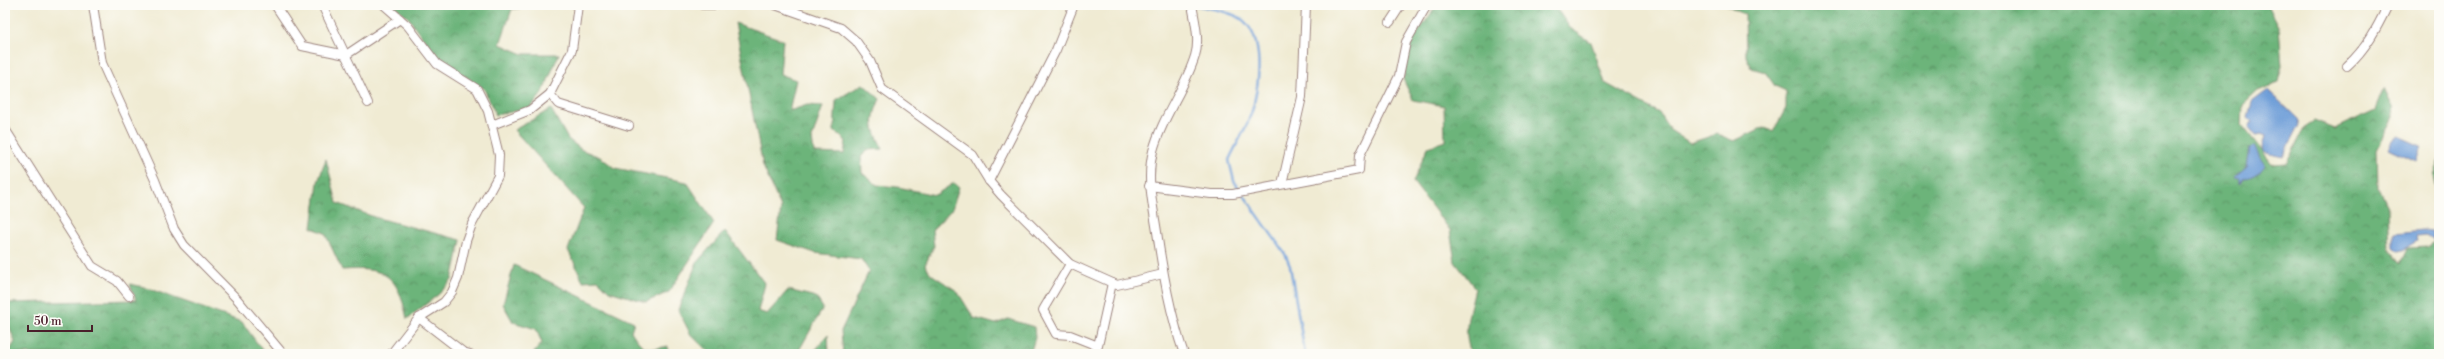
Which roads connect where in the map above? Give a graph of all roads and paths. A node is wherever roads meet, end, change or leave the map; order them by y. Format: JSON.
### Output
{"nodes":[{"id":1,"x":93,"y":5,"type":"edge"},
{"id":2,"x":275,"y":5,"type":"edge"},
{"id":3,"x":322,"y":5,"type":"edge"},
{"id":4,"x":384,"y":5,"type":"edge"},
{"id":5,"x":578,"y":5,"type":"edge"},
{"id":6,"x":702,"y":5,"type":"edge"},
{"id":7,"x":716,"y":5,"type":"edge"},
{"id":8,"x":776,"y":5,"type":"edge"},
{"id":9,"x":1074,"y":5,"type":"edge"},
{"id":10,"x":1192,"y":5,"type":"edge"},
{"id":11,"x":1306,"y":5,"type":"edge"},
{"id":12,"x":1401,"y":5,"type":"edge"},
{"id":13,"x":1427,"y":5,"type":"edge"},
{"id":14,"x":2388,"y":5,"type":"edge"},
{"id":15,"x":400,"y":19,"type":"junction"},
{"id":16,"x":1390,"y":22,"type":"dead end"},
{"id":17,"x":346,"y":55,"type":"junction"},
{"id":18,"x":2347,"y":66,"type":"dead end"},
{"id":19,"x":550,"y":94,"type":"junction"},
{"id":20,"x":368,"y":103,"type":"dead end"},
{"id":21,"x":492,"y":125,"type":"junction"},
{"id":22,"x":629,"y":126,"type":"dead end"},
{"id":23,"x":5,"y":129,"type":"edge"},
{"id":24,"x":989,"y":181,"type":"junction"},
{"id":25,"x":1282,"y":184,"type":"junction"},
{"id":26,"x":1150,"y":186,"type":"junction"},
{"id":27,"x":1070,"y":264,"type":"junction"},
{"id":28,"x":1164,"y":274,"type":"junction"},
{"id":29,"x":1112,"y":283,"type":"junction"},
{"id":30,"x":129,"y":296,"type":"dead end"},
{"id":31,"x":419,"y":318,"type":"junction"},
{"id":32,"x":283,"y":354,"type":"edge"},
{"id":33,"x":391,"y":354,"type":"edge"},
{"id":34,"x":470,"y":354,"type":"edge"},
{"id":35,"x":1184,"y":354,"type":"edge"}],
"edges":[{"from":1,"to":32,"type":"street"},
{"from":2,"to":17,"type":"street"},
{"from":3,"to":17,"type":"street"},
{"from":4,"to":15,"type":"street"},
{"from":5,"to":19,"type":"street"},
{"from":6,"to":7,"type":"street"},
{"from":8,"to":24,"type":"street"},
{"from":9,"to":24,"type":"street"},
{"from":10,"to":26,"type":"street"},
{"from":11,"to":25,"type":"street"},
{"from":12,"to":16,"type":"street"},
{"from":13,"to":25,"type":"street"},
{"from":14,"to":18,"type":"street"},
{"from":15,"to":17,"type":"street"},
{"from":15,"to":21,"type":"street"},
{"from":17,"to":20,"type":"street"},
{"from":19,"to":21,"type":"street"},
{"from":19,"to":22,"type":"street"},
{"from":21,"to":31,"type":"street"},
{"from":23,"to":30,"type":"street"},
{"from":24,"to":27,"type":"street"},
{"from":25,"to":26,"type":"street"},
{"from":26,"to":28,"type":"street"},
{"from":27,"to":29,"type":"street"},
{"from":27,"to":29,"type":"street"},
{"from":28,"to":29,"type":"street"},
{"from":28,"to":35,"type":"street"},
{"from":31,"to":33,"type":"street"},
{"from":31,"to":34,"type":"street"}]}
